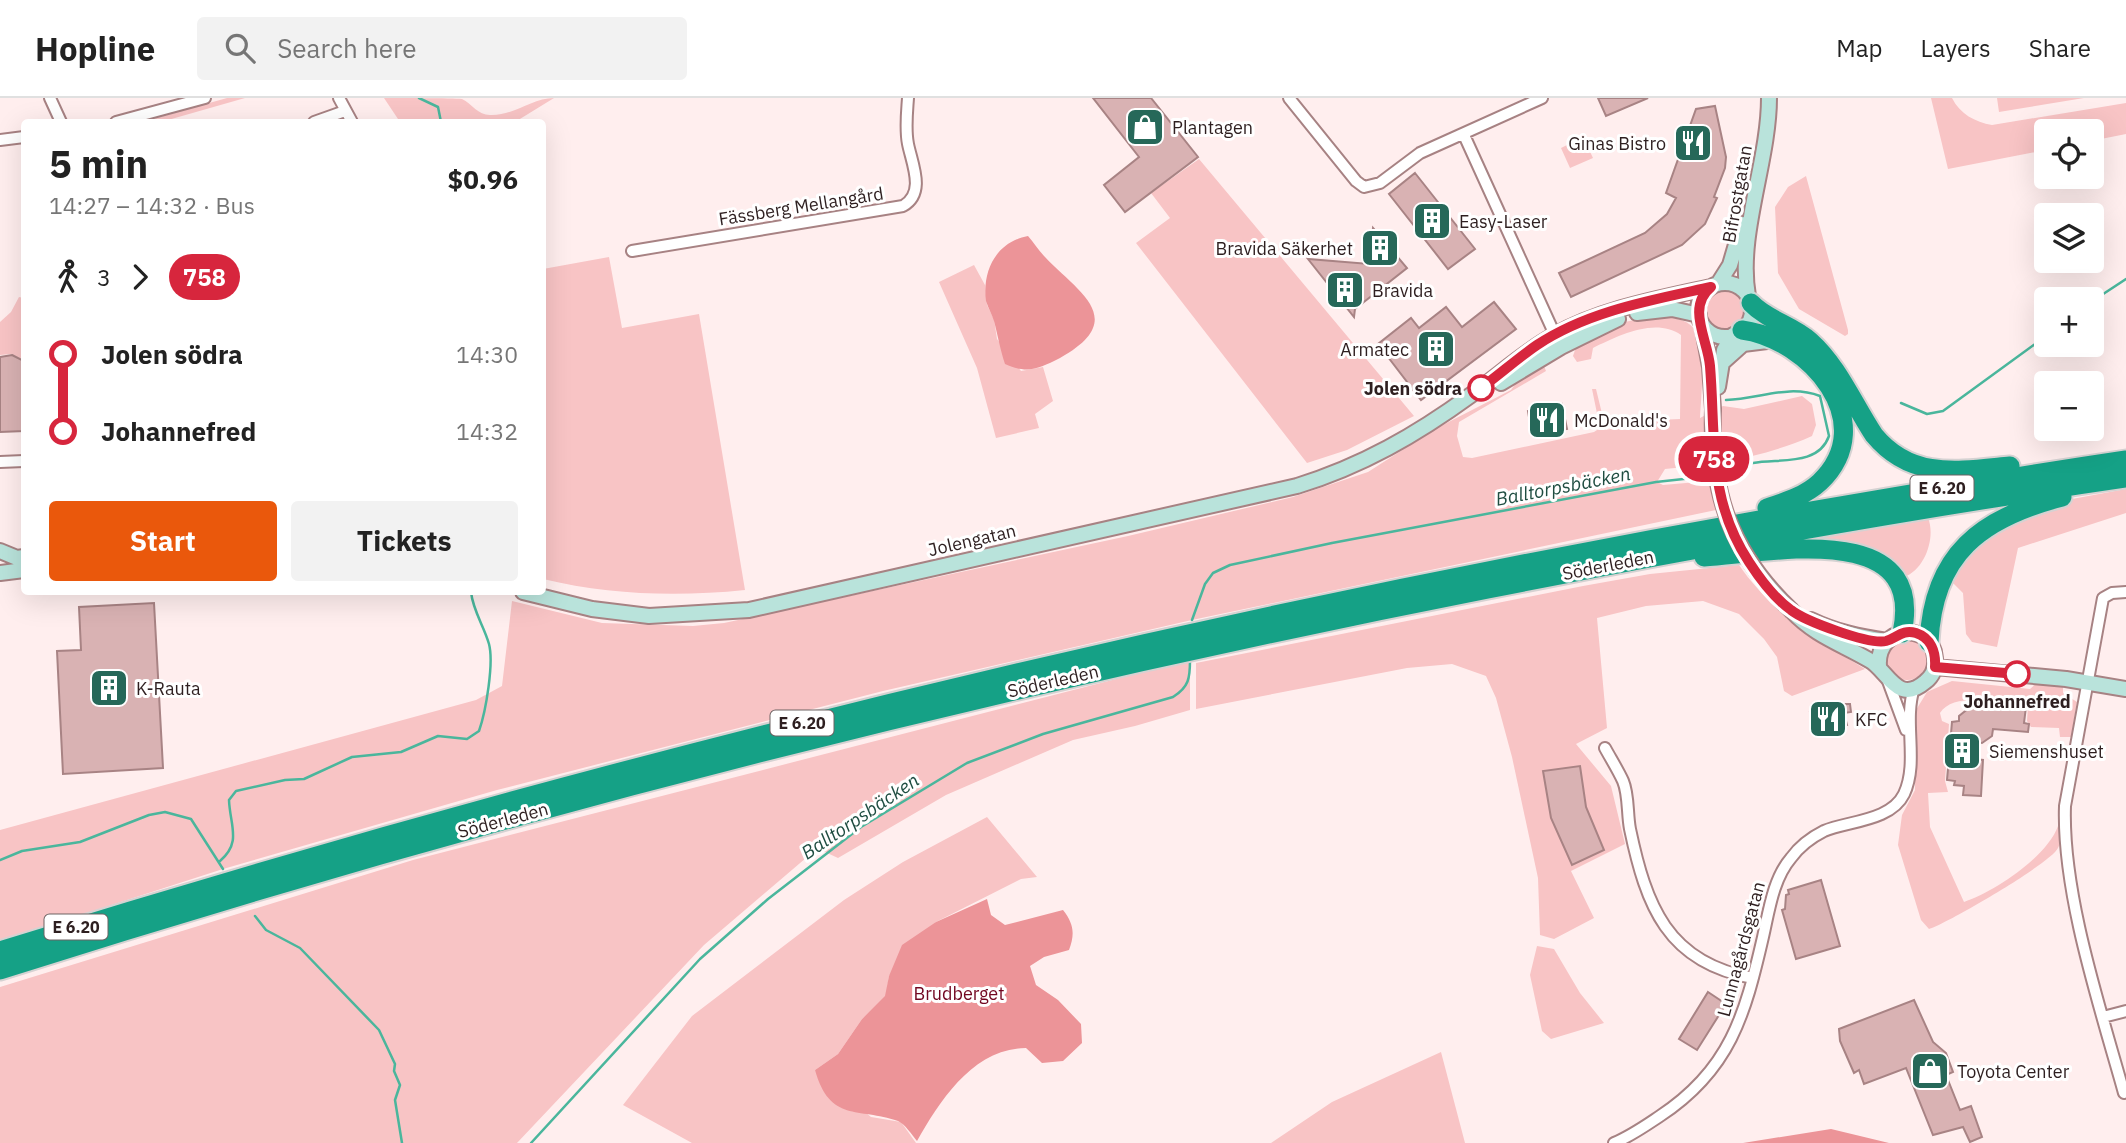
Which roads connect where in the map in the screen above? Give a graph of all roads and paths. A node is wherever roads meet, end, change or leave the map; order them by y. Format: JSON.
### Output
{"nodes":[{"id":1,"x":50,"y":98,"type":"edge"},
{"id":2,"x":205,"y":98,"type":"edge"},
{"id":3,"x":339,"y":98,"type":"edge"},
{"id":4,"x":908,"y":98,"type":"edge"},
{"id":5,"x":1289,"y":98,"type":"edge"},
{"id":6,"x":1542,"y":98,"type":"edge"},
{"id":7,"x":1762,"y":98,"type":"edge"},
{"id":8,"x":1769,"y":98,"type":"edge"},
{"id":9,"x":345,"y":111,"type":"junction"},
{"id":10,"x":60,"y":119,"type":"edge"},
{"id":11,"x":127,"y":119,"type":"edge"},
{"id":12,"x":322,"y":119,"type":"edge"},
{"id":13,"x":350,"y":119,"type":"edge"},
{"id":14,"x":1464,"y":135,"type":"junction"},
{"id":15,"x":21,"y":137,"type":"edge"},
{"id":16,"x":0,"y":139,"type":"edge"},
{"id":17,"x":632,"y":251,"type":"dead end"},
{"id":18,"x":1714,"y":285,"type":"junction"},
{"id":19,"x":1749,"y":299,"type":"junction"},
{"id":20,"x":1700,"y":319,"type":"junction"},
{"id":21,"x":1738,"y":332,"type":"junction"},
{"id":22,"x":1555,"y":335,"type":"junction"},
{"id":23,"x":1782,"y":344,"type":"junction"},
{"id":24,"x":1720,"y":368,"type":"junction"},
{"id":25,"x":1713,"y":408,"type":"junction"},
{"id":26,"x":1419,"y":432,"type":"junction"},
{"id":27,"x":2126,"y":458,"type":"edge"},
{"id":28,"x":21,"y":461,"type":"edge"},
{"id":29,"x":0,"y":462,"type":"edge"},
{"id":30,"x":2126,"y":479,"type":"edge"},
{"id":31,"x":1714,"y":527,"type":"junction"},
{"id":32,"x":0,"y":551,"type":"edge"},
{"id":33,"x":21,"y":557,"type":"edge"},
{"id":34,"x":1636,"y":560,"type":"junction"},
{"id":35,"x":21,"y":570,"type":"edge"},
{"id":36,"x":0,"y":573,"type":"edge"},
{"id":37,"x":2126,"y":592,"type":"edge"},
{"id":38,"x":535,"y":595,"type":"edge"},
{"id":39,"x":1792,"y":611,"type":"junction"},
{"id":40,"x":1894,"y":637,"type":"junction"},
{"id":41,"x":1929,"y":642,"type":"junction"},
{"id":42,"x":1879,"y":666,"type":"junction"},
{"id":43,"x":1935,"y":667,"type":"junction"},
{"id":44,"x":1888,"y":681,"type":"junction"},
{"id":45,"x":2087,"y":681,"type":"junction"},
{"id":46,"x":1914,"y":688,"type":"junction"},
{"id":47,"x":2126,"y":689,"type":"edge"},
{"id":48,"x":1909,"y":739,"type":"junction"},
{"id":49,"x":1605,"y":748,"type":"dead end"},
{"id":50,"x":0,"y":950,"type":"edge"},
{"id":51,"x":0,"y":970,"type":"edge"},
{"id":52,"x":1754,"y":978,"type":"junction"},
{"id":53,"x":2126,"y":1011,"type":"edge"},
{"id":54,"x":2103,"y":1017,"type":"junction"},
{"id":55,"x":2124,"y":1093,"type":"dead end"},
{"id":56,"x":1614,"y":1143,"type":"edge"}],
"edges":[{"from":1,"to":10,"type":"street"},
{"from":2,"to":11,"type":"street"},
{"from":3,"to":9,"type":"street"},
{"from":4,"to":17,"type":"street","name":"Fässberg Mellangård"},
{"from":5,"to":14,"type":"street"},
{"from":6,"to":14,"type":"street"},
{"from":7,"to":18,"type":"street","name":"Bifrostgatan"},
{"from":8,"to":19,"type":"street","name":"Bifrostgatan"},
{"from":9,"to":12,"type":"street"},
{"from":9,"to":13,"type":"street"},
{"from":14,"to":22,"type":"street"},
{"from":15,"to":16,"type":"street"},
{"from":18,"to":19,"type":"street"},
{"from":18,"to":20,"type":"street","name":"Bifrostgatan"},
{"from":18,"to":22,"type":"street","name":"Jolengatan"},
{"from":19,"to":21,"type":"street","name":"Bifrostgatan"},
{"from":19,"to":27,"type":"highway"},
{"from":20,"to":21,"type":"street"},
{"from":20,"to":25,"type":"street"},
{"from":20,"to":26,"type":"street","name":"Jolengatan"},
{"from":21,"to":23,"type":"highway"},
{"from":21,"to":24,"type":"street","name":"Bifrostgatan"},
{"from":22,"to":26,"type":"street","name":"Jolengatan"},
{"from":23,"to":24,"type":"street"},
{"from":23,"to":31,"type":"highway"},
{"from":24,"to":25,"type":"street","name":"Bifrostgatan"},
{"from":25,"to":39,"type":"street","bridge":true},
{"from":26,"to":38,"type":"street","name":"Jolengatan"},
{"from":27,"to":31,"type":"highway","name":"Söderleden","number":"E 6.20"},
{"from":28,"to":29,"type":"street"},
{"from":30,"to":34,"type":"highway","name":"Söderleden","number":"E 6.20"},
{"from":30,"to":41,"type":"highway"},
{"from":31,"to":50,"type":"highway","name":"Söderleden","number":"E 6.20"},
{"from":32,"to":33,"type":"street"},
{"from":34,"to":40,"type":"highway"},
{"from":34,"to":51,"type":"highway","name":"Söderleden","number":"E 6.20"},
{"from":35,"to":36,"type":"street"},
{"from":37,"to":45,"type":"street"},
{"from":39,"to":40,"type":"street"},
{"from":39,"to":42,"type":"street"},
{"from":40,"to":41,"type":"street"},
{"from":40,"to":42,"type":"street"},
{"from":41,"to":43,"type":"street"},
{"from":42,"to":44,"type":"street"},
{"from":43,"to":45,"type":"street"},
{"from":43,"to":46,"type":"street"},
{"from":44,"to":46,"type":"street"},
{"from":44,"to":48,"type":"street","name":"Lunnagårdsgatan"},
{"from":45,"to":47,"type":"street"},
{"from":45,"to":54,"type":"street"},
{"from":46,"to":48,"type":"street","name":"Lunnagårdsgatan"},
{"from":48,"to":52,"type":"street","name":"Lunnagårdsgatan"},
{"from":49,"to":52,"type":"street"},
{"from":52,"to":56,"type":"street","name":"Lunnagårdsgatan"},
{"from":53,"to":54,"type":"street"},
{"from":54,"to":55,"type":"street"}]}
